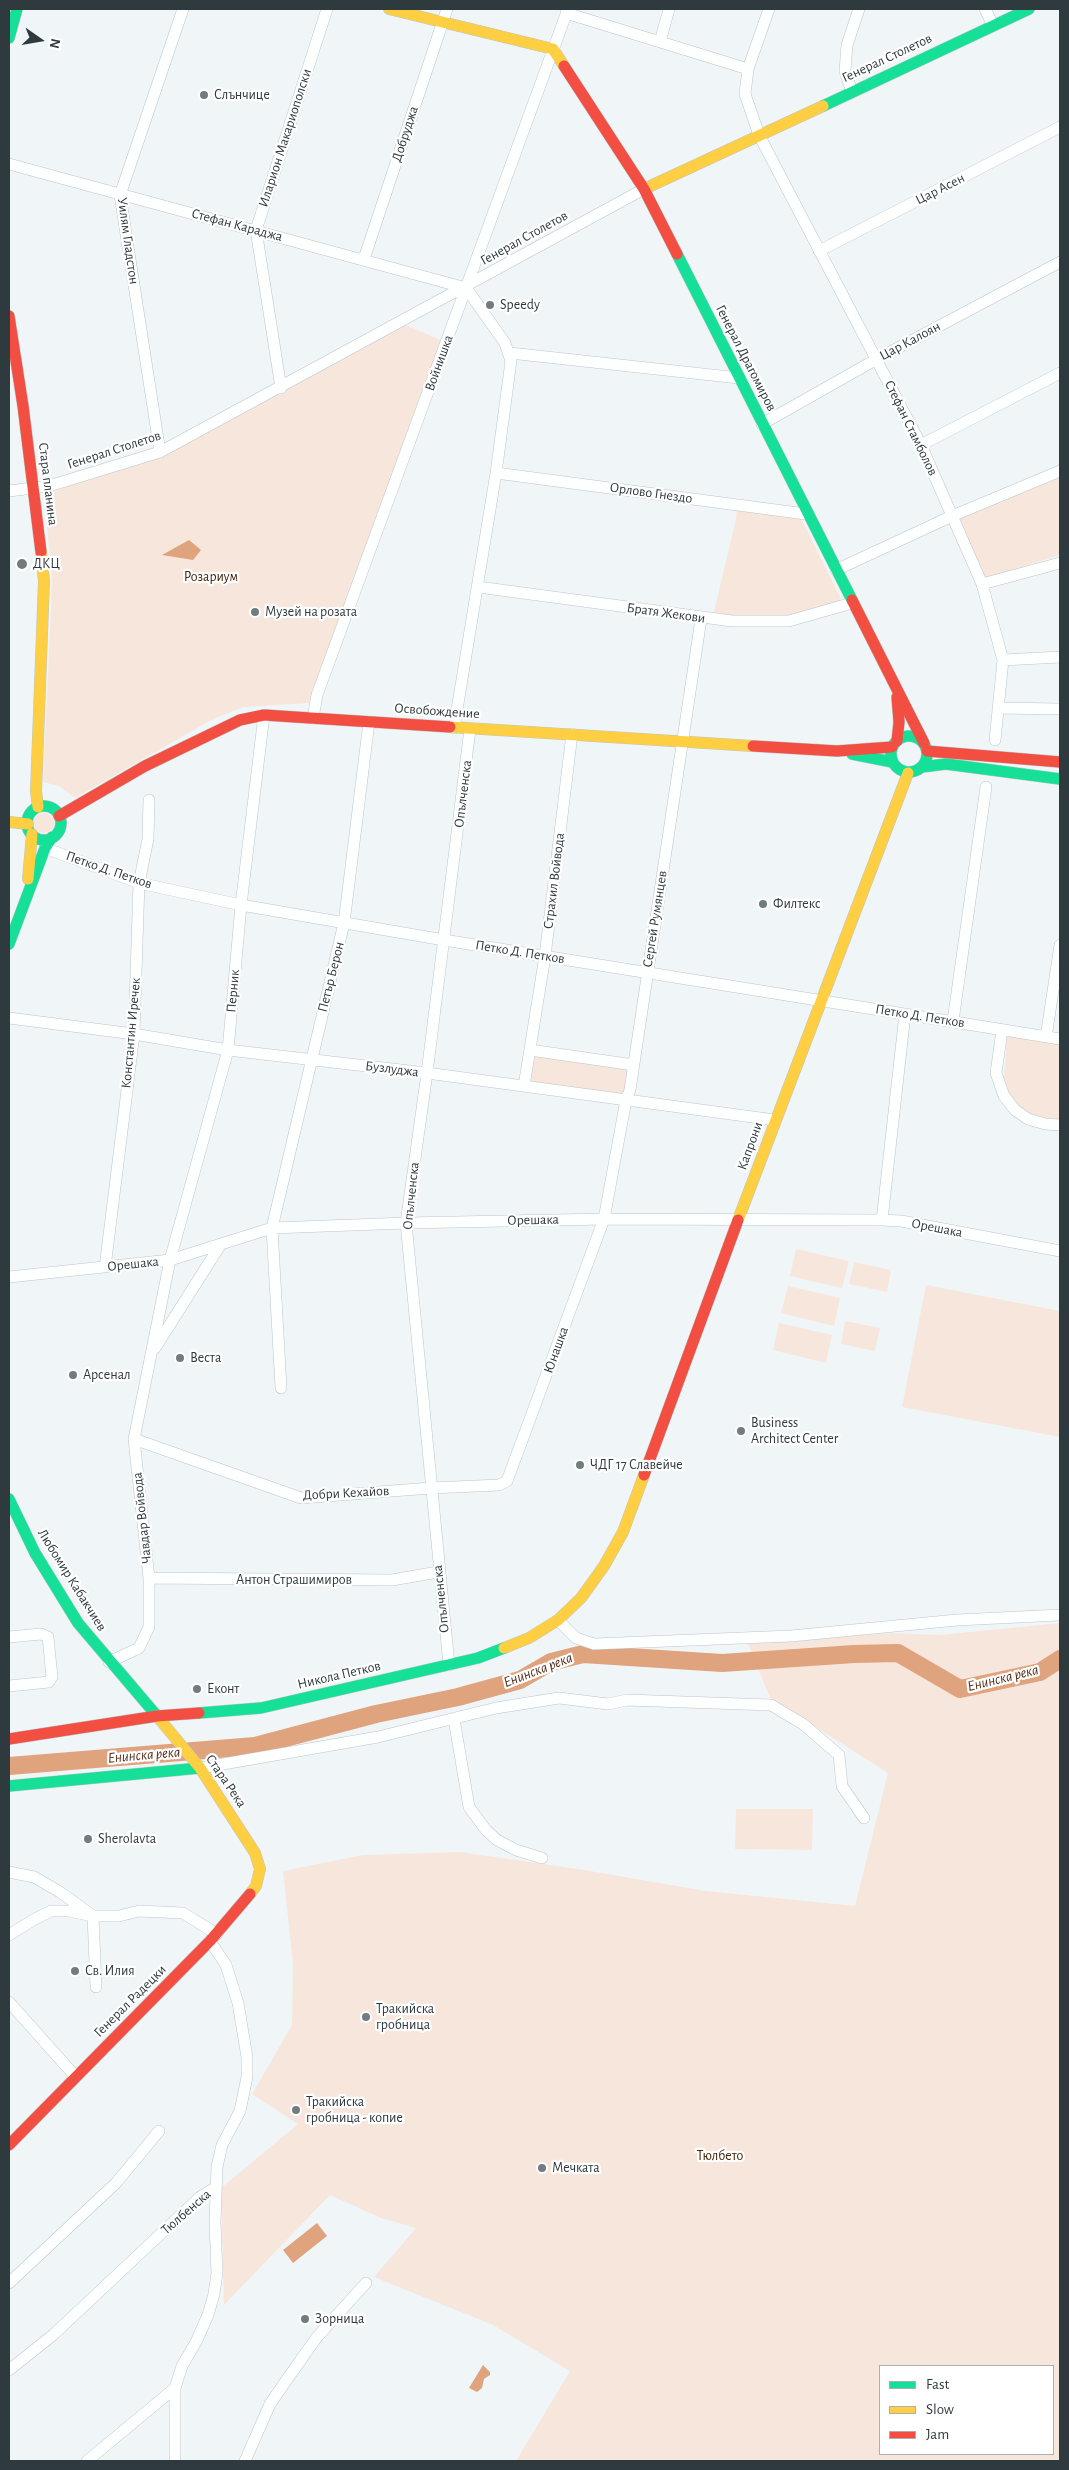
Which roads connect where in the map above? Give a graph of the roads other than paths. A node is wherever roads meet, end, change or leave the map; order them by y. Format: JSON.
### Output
{"nodes":[{"id":1,"x":17,"y":9,"type":"edge"},
{"id":2,"x":183,"y":9,"type":"edge"},
{"id":3,"x":327,"y":9,"type":"edge"},
{"id":4,"x":389,"y":9,"type":"edge"},
{"id":5,"x":447,"y":9,"type":"edge"},
{"id":6,"x":669,"y":9,"type":"edge"},
{"id":7,"x":769,"y":9,"type":"edge"},
{"id":8,"x":860,"y":9,"type":"edge"},
{"id":9,"x":985,"y":9,"type":"edge"},
{"id":10,"x":1029,"y":9,"type":"edge"},
{"id":11,"x":567,"y":11,"type":"edge"},
{"id":12,"x":442,"y":23,"type":"junction"},
{"id":13,"x":993,"y":26,"type":"junction"},
{"id":14,"x":9,"y":38,"type":"edge"},
{"id":15,"x":660,"y":42,"type":"junction"},
{"id":16,"x":553,"y":49,"type":"junction"},
{"id":17,"x":748,"y":70,"type":"junction"},
{"id":18,"x":852,"y":92,"type":"junction"},
{"id":19,"x":1060,"y":127,"type":"edge"},
{"id":20,"x":759,"y":136,"type":"junction"},
{"id":21,"x":9,"y":164,"type":"edge"},
{"id":22,"x":644,"y":189,"type":"junction"},
{"id":23,"x":120,"y":195,"type":"junction"},
{"id":24,"x":256,"y":230,"type":"junction"},
{"id":25,"x":819,"y":251,"type":"junction"},
{"id":26,"x":364,"y":259,"type":"junction"},
{"id":27,"x":1060,"y":262,"type":"edge"},
{"id":28,"x":466,"y":288,"type":"junction"},
{"id":29,"x":9,"y":316,"type":"edge"},
{"id":30,"x":510,"y":353,"type":"junction"},
{"id":31,"x":877,"y":359,"type":"junction"},
{"id":32,"x":1060,"y":373,"type":"edge"},
{"id":33,"x":739,"y":378,"type":"junction"},
{"id":34,"x":281,"y":388,"type":"junction"},
{"id":35,"x":762,"y":424,"type":"junction"},
{"id":36,"x":921,"y":445,"type":"junction"},
{"id":37,"x":160,"y":452,"type":"junction"},
{"id":38,"x":1060,"y":471,"type":"edge"},
{"id":39,"x":496,"y":473,"type":"junction"},
{"id":40,"x":33,"y":488,"type":"junction"},
{"id":41,"x":9,"y":491,"type":"edge"},
{"id":42,"x":806,"y":514,"type":"junction"},
{"id":43,"x":952,"y":516,"type":"junction"},
{"id":44,"x":1060,"y":563,"type":"edge"},
{"id":45,"x":836,"y":570,"type":"junction"},
{"id":46,"x":982,"y":584,"type":"junction"},
{"id":47,"x":478,"y":587,"type":"junction"},
{"id":48,"x":852,"y":603,"type":"junction"},
{"id":49,"x":701,"y":619,"type":"junction"},
{"id":50,"x":1060,"y":658,"type":"edge"},
{"id":51,"x":1003,"y":660,"type":"junction"},
{"id":52,"x":896,"y":690,"type":"junction"},
{"id":53,"x":999,"y":708,"type":"junction"},
{"id":54,"x":1060,"y":708,"type":"edge"},
{"id":55,"x":264,"y":715,"type":"junction"},
{"id":56,"x":313,"y":718,"type":"junction"},
{"id":57,"x":369,"y":722,"type":"junction"},
{"id":58,"x":454,"y":728,"type":"junction"},
{"id":59,"x":470,"y":728,"type":"junction"},
{"id":60,"x":572,"y":734,"type":"junction"},
{"id":61,"x":995,"y":740,"type":"dead end"},
{"id":62,"x":684,"y":741,"type":"junction"},
{"id":63,"x":895,"y":744,"type":"junction"},
{"id":64,"x":925,"y":747,"type":"junction"},
{"id":65,"x":837,"y":751,"type":"junction"},
{"id":66,"x":892,"y":762,"type":"junction"},
{"id":67,"x":1060,"y":762,"type":"edge"},
{"id":68,"x":922,"y":767,"type":"junction"},
{"id":69,"x":908,"y":773,"type":"junction"},
{"id":70,"x":1060,"y":779,"type":"edge"},
{"id":71,"x":986,"y":787,"type":"dead end"},
{"id":72,"x":149,"y":800,"type":"dead end"},
{"id":73,"x":38,"y":807,"type":"junction"},
{"id":74,"x":59,"y":816,"type":"junction"},
{"id":75,"x":9,"y":822,"type":"edge"},
{"id":76,"x":30,"y":829,"type":"junction"},
{"id":77,"x":52,"y":837,"type":"junction"},
{"id":78,"x":45,"y":848,"type":"junction"},
{"id":79,"x":139,"y":883,"type":"junction"},
{"id":80,"x":28,"y":895,"type":"junction"},
{"id":81,"x":241,"y":904,"type":"junction"},
{"id":82,"x":344,"y":923,"type":"junction"},
{"id":83,"x":444,"y":940,"type":"junction"},
{"id":84,"x":9,"y":944,"type":"edge"},
{"id":85,"x":1060,"y":945,"type":"edge"},
{"id":86,"x":545,"y":956,"type":"junction"},
{"id":87,"x":646,"y":972,"type":"junction"},
{"id":88,"x":821,"y":999,"type":"junction"},
{"id":89,"x":905,"y":1014,"type":"junction"},
{"id":90,"x":9,"y":1018,"type":"edge"},
{"id":91,"x":953,"y":1022,"type":"junction"},
{"id":92,"x":1002,"y":1030,"type":"junction"},
{"id":93,"x":134,"y":1034,"type":"junction"},
{"id":94,"x":1046,"y":1037,"type":"junction"},
{"id":95,"x":1060,"y":1039,"type":"edge"},
{"id":96,"x":228,"y":1050,"type":"junction"},
{"id":97,"x":530,"y":1050,"type":"junction"},
{"id":98,"x":311,"y":1059,"type":"junction"},
{"id":99,"x":634,"y":1065,"type":"junction"},
{"id":100,"x":427,"y":1073,"type":"junction"},
{"id":101,"x":524,"y":1086,"type":"junction"},
{"id":102,"x":626,"y":1100,"type":"junction"},
{"id":103,"x":775,"y":1120,"type":"junction"},
{"id":104,"x":1060,"y":1125,"type":"edge"},
{"id":105,"x":604,"y":1219,"type":"junction"},
{"id":106,"x":739,"y":1219,"type":"junction"},
{"id":107,"x":882,"y":1220,"type":"junction"},
{"id":108,"x":406,"y":1223,"type":"junction"},
{"id":109,"x":272,"y":1228,"type":"junction"},
{"id":110,"x":221,"y":1244,"type":"junction"},
{"id":111,"x":1060,"y":1251,"type":"edge"},
{"id":112,"x":170,"y":1260,"type":"junction"},
{"id":113,"x":105,"y":1266,"type":"junction"},
{"id":114,"x":9,"y":1277,"type":"edge"},
{"id":115,"x":152,"y":1354,"type":"junction"},
{"id":116,"x":281,"y":1388,"type":"dead end"},
{"id":117,"x":134,"y":1439,"type":"junction"},
{"id":118,"x":506,"y":1481,"type":"joint"},
{"id":119,"x":431,"y":1488,"type":"junction"},
{"id":120,"x":9,"y":1499,"type":"edge"},
{"id":121,"x":623,"y":1532,"type":"joint"},
{"id":122,"x":438,"y":1572,"type":"junction"},
{"id":123,"x":149,"y":1578,"type":"junction"},
{"id":124,"x":1060,"y":1615,"type":"edge"},
{"id":125,"x":558,"y":1620,"type":"junction"},
{"id":126,"x":9,"y":1637,"type":"edge"},
{"id":127,"x":109,"y":1662,"type":"junction"},
{"id":128,"x":449,"y":1664,"type":"junction"},
{"id":129,"x":9,"y":1686,"type":"edge"},
{"id":130,"x":157,"y":1716,"type":"junction"},
{"id":131,"x":454,"y":1719,"type":"junction"},
{"id":132,"x":9,"y":1739,"type":"edge"},
{"id":133,"x":197,"y":1764,"type":"junction"},
{"id":134,"x":9,"y":1786,"type":"edge"},
{"id":135,"x":864,"y":1818,"type":"dead end"},
{"id":136,"x":542,"y":1858,"type":"dead end"},
{"id":137,"x":260,"y":1869,"type":"joint"},
{"id":138,"x":9,"y":1872,"type":"edge"},
{"id":139,"x":93,"y":1916,"type":"junction"},
{"id":140,"x":9,"y":1936,"type":"edge"},
{"id":141,"x":213,"y":1937,"type":"junction"},
{"id":142,"x":96,"y":1987,"type":"dead end"},
{"id":143,"x":9,"y":2002,"type":"edge"},
{"id":144,"x":76,"y":2077,"type":"junction"},
{"id":145,"x":159,"y":2131,"type":"dead end"},
{"id":146,"x":9,"y":2145,"type":"edge"},
{"id":147,"x":215,"y":2188,"type":"junction"},
{"id":148,"x":9,"y":2283,"type":"edge"},
{"id":149,"x":366,"y":2283,"type":"dead end"},
{"id":150,"x":9,"y":2370,"type":"edge"},
{"id":151,"x":175,"y":2388,"type":"junction"},
{"id":152,"x":87,"y":2461,"type":"edge"},
{"id":153,"x":175,"y":2461,"type":"edge"},
{"id":154,"x":245,"y":2461,"type":"edge"}],
"edges":[{"from":1,"to":14,"type":"main road"},
{"from":2,"to":23,"type":"street","name":"Уилям Гладстон"},
{"from":3,"to":24,"type":"street","name":"Иларион Макариополски"},
{"from":4,"to":12,"type":"main road"},
{"from":5,"to":12,"type":"street","name":"Добруджа"},
{"from":6,"to":15,"type":"street"},
{"from":7,"to":17,"type":"street","name":"Стефан Стамболов"},
{"from":8,"to":18,"type":"street"},
{"from":9,"to":13,"type":"street"},
{"from":10,"to":13,"type":"main road","name":"Генерал Столетов"},
{"from":11,"to":15,"type":"street"},
{"from":11,"to":16,"type":"street","name":"Войнишка"},
{"from":12,"to":16,"type":"main road"},
{"from":12,"to":26,"type":"street","name":"Добруджа"},
{"from":13,"to":18,"type":"main road","name":"Генерал Столетов"},
{"from":15,"to":17,"type":"street"},
{"from":16,"to":22,"type":"main road","name":"Генерал Драгомиров"},
{"from":16,"to":28,"type":"street","name":"Войнишка"},
{"from":17,"to":20,"type":"street","name":"Стефан Стамболов"},
{"from":18,"to":20,"type":"main road","name":"Генерал Столетов"},
{"from":19,"to":25,"type":"street","name":"Цар Асен"},
{"from":20,"to":22,"type":"main road","name":"Генерал Столетов"},
{"from":20,"to":25,"type":"street","name":"Стефан Стамболов"},
{"from":21,"to":23,"type":"street","name":"Стефан Караджа"},
{"from":22,"to":28,"type":"street","name":"Генерал Столетов"},
{"from":22,"to":33,"type":"main road","name":"Генерал Драгомиров"},
{"from":23,"to":24,"type":"street","name":"Стефан Караджа"},
{"from":23,"to":37,"type":"street","name":"Уилям Гладстон"},
{"from":24,"to":26,"type":"street","name":"Стефан Караджа"},
{"from":24,"to":34,"type":"street","name":"Иларион Макариополски"},
{"from":25,"to":31,"type":"street","name":"Стефан Стамболов"},
{"from":26,"to":28,"type":"street","name":"Стефан Караджа"},
{"from":27,"to":31,"type":"street","name":"Цар Калоян"},
{"from":28,"to":30,"type":"street"},
{"from":28,"to":34,"type":"street","name":"Генерал Столетов"},
{"from":28,"to":56,"type":"street","name":"Войнишка"},
{"from":29,"to":40,"type":"main road","name":"Стара планина"},
{"from":30,"to":33,"type":"street"},
{"from":30,"to":39,"type":"street"},
{"from":31,"to":35,"type":"street","name":"Цар Калоян"},
{"from":31,"to":36,"type":"street","name":"Стефан Стамболов"},
{"from":32,"to":36,"type":"street"},
{"from":33,"to":35,"type":"main road","name":"Генерал Драгомиров"},
{"from":34,"to":37,"type":"street","name":"Генерал Столетов"},
{"from":35,"to":42,"type":"main road","name":"Генерал Драгомиров"},
{"from":36,"to":43,"type":"street","name":"Стефан Стамболов"},
{"from":37,"to":40,"type":"street","name":"Генерал Столетов"},
{"from":38,"to":43,"type":"street"},
{"from":39,"to":42,"type":"street","name":"Орлово Гнездо"},
{"from":39,"to":47,"type":"street"},
{"from":40,"to":41,"type":"street","name":"Генерал Столетов"},
{"from":40,"to":73,"type":"main road","name":"Стара планина"},
{"from":42,"to":45,"type":"main road","name":"Генерал Драгомиров"},
{"from":43,"to":45,"type":"street"},
{"from":43,"to":46,"type":"street","name":"Стефан Стамболов"},
{"from":44,"to":46,"type":"street"},
{"from":45,"to":48,"type":"main road","name":"Генерал Драгомиров"},
{"from":46,"to":51,"type":"street","name":"Стефан Стамболов"},
{"from":47,"to":49,"type":"street","name":"Братя Жекови"},
{"from":47,"to":58,"type":"street"},
{"from":48,"to":49,"type":"street","name":"Братя Жекови"},
{"from":48,"to":52,"type":"main road","name":"Генерал Драгомиров"},
{"from":49,"to":62,"type":"street","name":"Сергей Румянцев"},
{"from":50,"to":51,"type":"street"},
{"from":51,"to":53,"type":"street","name":"Стефан Стамболов"},
{"from":52,"to":63,"type":"main road","name":"Генерал Драгомиров"},
{"from":52,"to":64,"type":"main road","name":"Генерал Драгомиров"},
{"from":53,"to":54,"type":"street"},
{"from":53,"to":61,"type":"street","name":"Стефан Стамболов"},
{"from":55,"to":56,"type":"main road","name":"Освобождение"},
{"from":55,"to":74,"type":"main road","name":"Освобождение"},
{"from":55,"to":81,"type":"street","name":"Перник"},
{"from":56,"to":57,"type":"main road","name":"Освобождение"},
{"from":57,"to":58,"type":"main road","name":"Освобождение"},
{"from":57,"to":82,"type":"street","name":"Петър Берон"},
{"from":58,"to":59,"type":"main road","name":"Освобождение"},
{"from":59,"to":60,"type":"main road","name":"Освобождение"},
{"from":59,"to":83,"type":"street","name":"Опълченска"},
{"from":60,"to":62,"type":"main road","name":"Освобождение"},
{"from":60,"to":86,"type":"street","name":"Страхил Войвода"},
{"from":62,"to":65,"type":"main road","name":"Освобождение"},
{"from":62,"to":87,"type":"street","name":"Сергей Румянцев"},
{"from":63,"to":64,"type":"main road"},
{"from":63,"to":65,"type":"main road","name":"Освобождение"},
{"from":63,"to":66,"type":"main road"},
{"from":64,"to":67,"type":"main road"},
{"from":64,"to":68,"type":"main road"},
{"from":65,"to":66,"type":"main road","name":"Освобождение"},
{"from":66,"to":69,"type":"main road"},
{"from":68,"to":69,"type":"main road"},
{"from":68,"to":70,"type":"main road"},
{"from":69,"to":88,"type":"main road","name":"Капрони"},
{"from":71,"to":91,"type":"street"},
{"from":72,"to":79,"type":"street","name":"Константин Иречек"},
{"from":73,"to":74,"type":"main road"},
{"from":73,"to":76,"type":"main road"},
{"from":74,"to":77,"type":"main road"},
{"from":75,"to":76,"type":"main road"},
{"from":76,"to":77,"type":"main road"},
{"from":76,"to":80,"type":"main road"},
{"from":77,"to":78,"type":"main road"},
{"from":78,"to":79,"type":"street","name":"Петко Д. Петков"},
{"from":78,"to":80,"type":"main road"},
{"from":79,"to":81,"type":"street","name":"Петко Д. Петков"},
{"from":79,"to":93,"type":"street","name":"Константин Иречек"},
{"from":80,"to":84,"type":"main road"},
{"from":81,"to":82,"type":"street","name":"Петко Д. Петков"},
{"from":81,"to":96,"type":"street","name":"Перник"},
{"from":82,"to":83,"type":"street","name":"Петко Д. Петков"},
{"from":82,"to":98,"type":"street","name":"Петър Берон"},
{"from":83,"to":86,"type":"street","name":"Петко Д. Петков"},
{"from":83,"to":100,"type":"street","name":"Опълченска"},
{"from":85,"to":94,"type":"street"},
{"from":86,"to":87,"type":"street","name":"Петко Д. Петков"},
{"from":86,"to":97,"type":"street","name":"Страхил Войвода"},
{"from":87,"to":88,"type":"street","name":"Петко Д. Петков"},
{"from":87,"to":99,"type":"street","name":"Сергей Румянцев"},
{"from":88,"to":89,"type":"street","name":"Петко Д. Петков"},
{"from":88,"to":103,"type":"main road","name":"Капрони"},
{"from":89,"to":91,"type":"street","name":"Петко Д. Петков"},
{"from":89,"to":107,"type":"street"},
{"from":90,"to":93,"type":"street","name":"Бузлуджа"},
{"from":91,"to":92,"type":"street","name":"Петко Д. Петков"},
{"from":92,"to":94,"type":"street","name":"Петко Д. Петков"},
{"from":92,"to":104,"type":"street"},
{"from":93,"to":96,"type":"street","name":"Бузлуджа"},
{"from":93,"to":113,"type":"street","name":"Константин Иречек"},
{"from":94,"to":95,"type":"street","name":"Петко Д. Петков"},
{"from":96,"to":98,"type":"street","name":"Бузлуджа"},
{"from":96,"to":112,"type":"street","name":"Перник"},
{"from":97,"to":99,"type":"street"},
{"from":97,"to":101,"type":"street","name":"Страхил Войвода"},
{"from":98,"to":100,"type":"street","name":"Бузлуджа"},
{"from":98,"to":109,"type":"street","name":"Петър Берон"},
{"from":99,"to":102,"type":"street","name":"Сергей Румянцев"},
{"from":100,"to":101,"type":"street","name":"Бузлуджа"},
{"from":100,"to":108,"type":"street","name":"Опълченска"},
{"from":101,"to":102,"type":"street","name":"Бузлуджа"},
{"from":102,"to":103,"type":"street","name":"Бузлуджа"},
{"from":102,"to":105,"type":"street","name":"Сергей Румянцев"},
{"from":103,"to":106,"type":"main road","name":"Капрони"},
{"from":105,"to":106,"type":"street","name":"Орешака"},
{"from":105,"to":108,"type":"street","name":"Орешака"},
{"from":105,"to":118,"type":"street","name":"Юнашка"},
{"from":106,"to":107,"type":"street","name":"Орешака"},
{"from":106,"to":121,"type":"main road","name":"Капрони"},
{"from":107,"to":111,"type":"street","name":"Орешака"},
{"from":108,"to":109,"type":"street","name":"Орешака"},
{"from":108,"to":119,"type":"street","name":"Опълченска"},
{"from":109,"to":110,"type":"street","name":"Орешака"},
{"from":109,"to":116,"type":"street","name":"Петър Берон"},
{"from":110,"to":112,"type":"street","name":"Орешака"},
{"from":110,"to":115,"type":"street","name":"Чавдар Войвода"},
{"from":112,"to":113,"type":"street","name":"Орешака"},
{"from":112,"to":115,"type":"street","name":"Чавдар Войвода"},
{"from":113,"to":114,"type":"street","name":"Орешака"},
{"from":115,"to":117,"type":"street","name":"Чавдар Войвода"},
{"from":117,"to":119,"type":"street","name":"Добри Кехайов"},
{"from":117,"to":123,"type":"street","name":"Чавдар Войвода"},
{"from":118,"to":119,"type":"street","name":"Добри Кехайов"},
{"from":119,"to":122,"type":"street","name":"Опълченска"},
{"from":120,"to":127,"type":"main road","name":"Любомир Кабакчиев"},
{"from":121,"to":125,"type":"main road","name":"Никола Петков"},
{"from":122,"to":123,"type":"street","name":"Антон Страшимиров"},
{"from":122,"to":128,"type":"street","name":"Опълченска"},
{"from":123,"to":127,"type":"street","name":"Чавдар Войвода"},
{"from":124,"to":125,"type":"street"},
{"from":125,"to":128,"type":"main road","name":"Никола Петков"},
{"from":126,"to":129,"type":"street"},
{"from":127,"to":130,"type":"main road","name":"Любомир Кабакчиев"},
{"from":128,"to":130,"type":"main road","name":"Никола Петков"},
{"from":130,"to":132,"type":"main road","name":"Никола Петков"},
{"from":130,"to":133,"type":"main road","name":"Стара Река"},
{"from":131,"to":133,"type":"street"},
{"from":131,"to":135,"type":"street"},
{"from":131,"to":136,"type":"street"},
{"from":133,"to":134,"type":"main road"},
{"from":133,"to":137,"type":"main road","name":"Стара Река"},
{"from":137,"to":141,"type":"main road","name":"Генерал Радецки"},
{"from":138,"to":139,"type":"street"},
{"from":139,"to":140,"type":"street"},
{"from":139,"to":141,"type":"street"},
{"from":139,"to":142,"type":"street"},
{"from":141,"to":144,"type":"main road","name":"Генерал Радецки"},
{"from":141,"to":147,"type":"street","name":"Тюлбенска"},
{"from":143,"to":144,"type":"street"},
{"from":144,"to":146,"type":"main road","name":"Генерал Радецки"},
{"from":145,"to":148,"type":"street"},
{"from":147,"to":150,"type":"street","name":"Тюлбенска"},
{"from":147,"to":151,"type":"street"},
{"from":149,"to":154,"type":"street"},
{"from":151,"to":152,"type":"street"},
{"from":151,"to":153,"type":"street"}]}
